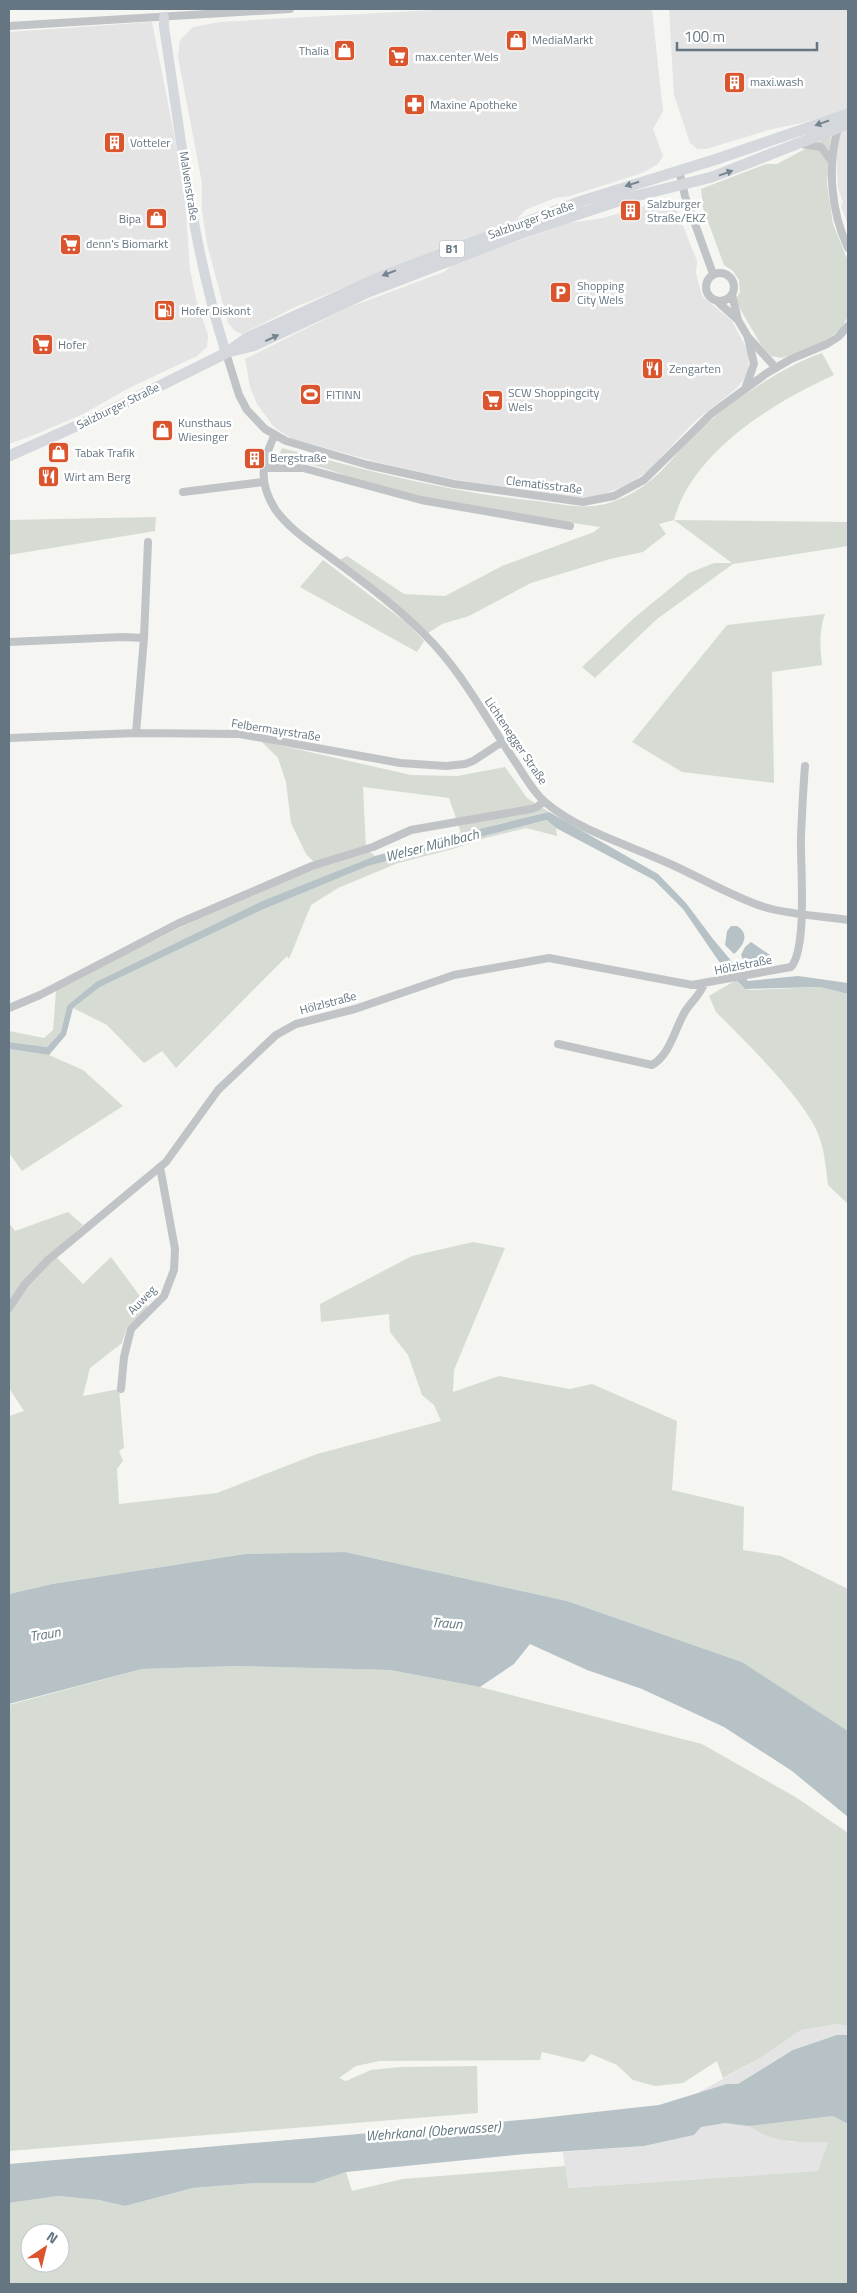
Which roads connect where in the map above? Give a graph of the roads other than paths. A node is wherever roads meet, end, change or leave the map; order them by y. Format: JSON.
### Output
{"nodes":[{"id":1,"x":290,"y":9,"type":"edge"},
{"id":2,"x":164,"y":17,"type":"junction"},
{"id":3,"x":9,"y":26,"type":"edge"},
{"id":4,"x":848,"y":114,"type":"edge"},
{"id":5,"x":843,"y":126,"type":"edge"},
{"id":6,"x":796,"y":143,"type":"junction"},
{"id":7,"x":832,"y":162,"type":"junction"},
{"id":8,"x":679,"y":170,"type":"junction"},
{"id":9,"x":683,"y":186,"type":"junction"},
{"id":10,"x":848,"y":248,"type":"edge"},
{"id":11,"x":713,"y":274,"type":"junction"},
{"id":12,"x":732,"y":296,"type":"junction"},
{"id":13,"x":718,"y":302,"type":"junction"},
{"id":14,"x":738,"y":320,"type":"junction"},
{"id":15,"x":848,"y":326,"type":"edge"},
{"id":16,"x":748,"y":336,"type":"junction"},
{"id":17,"x":226,"y":353,"type":"junction"},
{"id":18,"x":754,"y":364,"type":"junction"},
{"id":19,"x":776,"y":368,"type":"junction"},
{"id":20,"x":767,"y":373,"type":"junction"},
{"id":21,"x":745,"y":388,"type":"junction"},
{"id":22,"x":274,"y":436,"type":"junction"},
{"id":23,"x":9,"y":456,"type":"edge"},
{"id":24,"x":264,"y":468,"type":"junction"},
{"id":25,"x":263,"y":482,"type":"junction"},
{"id":26,"x":183,"y":492,"type":"dead end"},
{"id":27,"x":570,"y":526,"type":"dead end"},
{"id":28,"x":148,"y":542,"type":"dead end"},
{"id":29,"x":144,"y":638,"type":"junction"},
{"id":30,"x":9,"y":642,"type":"edge"},
{"id":31,"x":136,"y":733,"type":"junction"},
{"id":32,"x":9,"y":738,"type":"edge"},
{"id":33,"x":502,"y":742,"type":"junction"},
{"id":34,"x":805,"y":766,"type":"dead end"},
{"id":35,"x":544,"y":801,"type":"junction"},
{"id":36,"x":801,"y":914,"type":"junction"},
{"id":37,"x":848,"y":920,"type":"edge"},
{"id":38,"x":704,"y":984,"type":"junction"},
{"id":39,"x":9,"y":1008,"type":"edge"},
{"id":40,"x":558,"y":1044,"type":"dead end"},
{"id":41,"x":160,"y":1167,"type":"junction"},
{"id":42,"x":9,"y":1308,"type":"edge"},
{"id":43,"x":121,"y":1389,"type":"dead end"}],
"edges":[{"from":1,"to":2,"type":"street"},
{"from":2,"to":3,"type":"street"},
{"from":2,"to":17,"type":"street","name":"Malvenstraße"},
{"from":4,"to":8,"type":"main road","name":"Salzburger Straße","number":"B1","one_way":true},
{"from":5,"to":6,"type":"main road","name":"Salzburger Straße","number":"B1"},
{"from":5,"to":7,"type":"street"},
{"from":6,"to":7,"type":"street"},
{"from":9,"to":6,"type":"main road","name":"Salzburger Straße","number":"B1","one_way":true},
{"from":7,"to":10,"type":"street"},
{"from":8,"to":9,"type":"street"},
{"from":8,"to":17,"type":"main road","name":"Salzburger Straße","number":"B1","one_way":true},
{"from":9,"to":11,"type":"street"},
{"from":17,"to":9,"type":"main road","name":"Salzburger Straße","number":"B1","one_way":true},
{"from":11,"to":12,"type":"street"},
{"from":11,"to":13,"type":"street"},
{"from":12,"to":13,"type":"street"},
{"from":12,"to":14,"type":"street"},
{"from":13,"to":14,"type":"street"},
{"from":14,"to":16,"type":"street"},
{"from":15,"to":19,"type":"street","name":"Clematisstraße"},
{"from":16,"to":18,"type":"street"},
{"from":16,"to":19,"type":"street"},
{"from":17,"to":22,"type":"street"},
{"from":17,"to":23,"type":"main road","name":"Salzburger Straße","number":"B1"},
{"from":18,"to":20,"type":"street"},
{"from":18,"to":21,"type":"street"},
{"from":19,"to":20,"type":"street","name":"Clematisstraße"},
{"from":20,"to":21,"type":"street","name":"Clematisstraße"},
{"from":21,"to":22,"type":"street","name":"Clematisstraße"},
{"from":22,"to":24,"type":"street","name":"Lichtenegger Straße"},
{"from":24,"to":25,"type":"street","name":"Lichtenegger Straße"},
{"from":24,"to":27,"type":"street"},
{"from":25,"to":26,"type":"street"},
{"from":25,"to":33,"type":"street","name":"Lichtenegger Straße"},
{"from":28,"to":29,"type":"street"},
{"from":29,"to":30,"type":"street"},
{"from":29,"to":31,"type":"street"},
{"from":31,"to":32,"type":"street","name":"Felbermayrstraße"},
{"from":31,"to":33,"type":"street","name":"Felbermayrstraße"},
{"from":33,"to":35,"type":"street","name":"Lichtenegger Straße"},
{"from":34,"to":36,"type":"street"},
{"from":35,"to":36,"type":"street","name":"Lichtenegger Straße"},
{"from":35,"to":39,"type":"street"},
{"from":36,"to":37,"type":"street","name":"Lichtenegger Straße"},
{"from":36,"to":38,"type":"street","name":"Hölzlstraße"},
{"from":38,"to":40,"type":"street","name":"Hölzlstraße"},
{"from":38,"to":41,"type":"street","name":"Hölzlstraße"},
{"from":41,"to":42,"type":"street","name":"Hölzlstraße"},
{"from":41,"to":43,"type":"street","name":"Auweg"}]}
